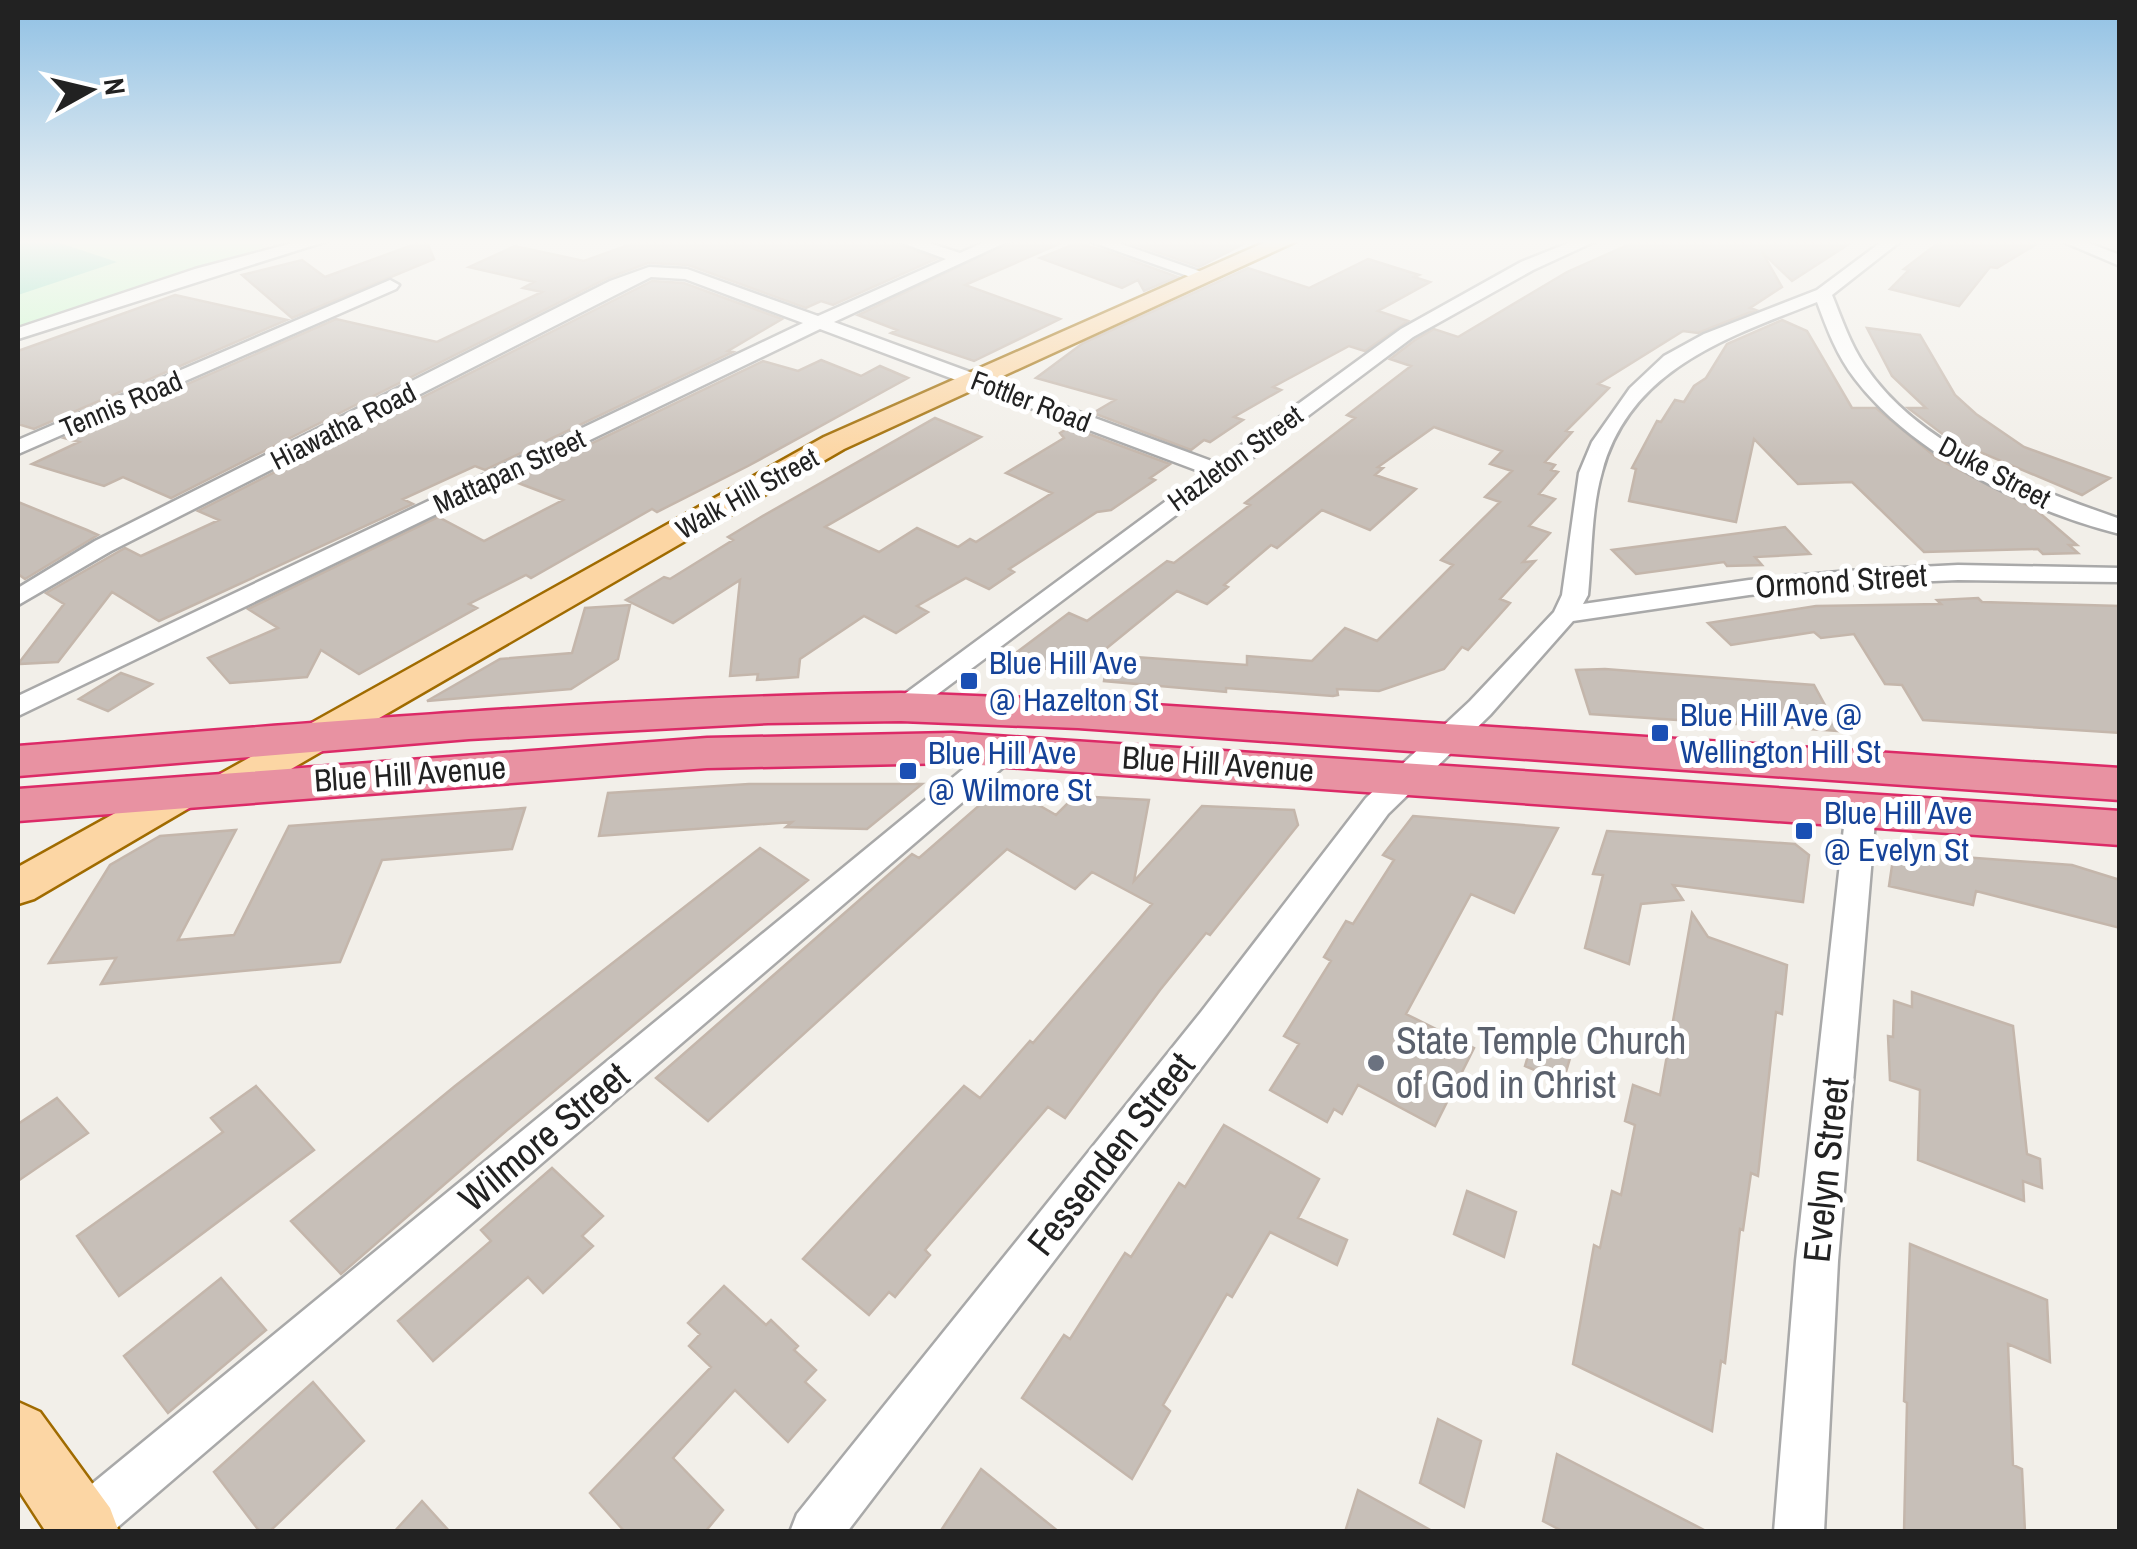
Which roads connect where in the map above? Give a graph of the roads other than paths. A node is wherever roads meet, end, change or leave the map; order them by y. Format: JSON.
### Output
{"nodes":[{"id":1,"x":82,"y":312,"type":"edge"},
{"id":2,"x":330,"y":312,"type":"edge"},
{"id":3,"x":562,"y":312,"type":"edge"},
{"id":4,"x":785,"y":312,"type":"edge"},
{"id":5,"x":847,"y":312,"type":"edge"},
{"id":6,"x":1128,"y":312,"type":"edge"},
{"id":7,"x":1442,"y":312,"type":"edge"},
{"id":8,"x":1776,"y":312,"type":"edge"},
{"id":9,"x":1831,"y":312,"type":"edge"},
{"id":10,"x":820,"y":325,"type":"junction"},
{"id":11,"x":18,"y":334,"type":"edge"},
{"id":12,"x":978,"y":379,"type":"junction"},
{"id":13,"x":18,"y":448,"type":"edge"},
{"id":14,"x":1217,"y":470,"type":"junction"},
{"id":15,"x":2120,"y":527,"type":"edge"},
{"id":16,"x":2120,"y":576,"type":"edge"},
{"id":17,"x":18,"y":598,"type":"edge"},
{"id":18,"x":1566,"y":614,"type":"junction"},
{"id":19,"x":18,"y":707,"type":"edge"},
{"id":20,"x":901,"y":707,"type":"junction"},
{"id":21,"x":318,"y":737,"type":"junction"},
{"id":22,"x":1446,"y":739,"type":"junction"},
{"id":23,"x":1005,"y":750,"type":"junction"},
{"id":24,"x":18,"y":761,"type":"edge"},
{"id":25,"x":1408,"y":778,"type":"junction"},
{"id":26,"x":2120,"y":784,"type":"edge"},
{"id":27,"x":207,"y":790,"type":"junction"},
{"id":28,"x":18,"y":804,"type":"edge"},
{"id":29,"x":1861,"y":809,"type":"junction"},
{"id":30,"x":2120,"y":828,"type":"edge"},
{"id":31,"x":18,"y":888,"type":"edge"},
{"id":32,"x":18,"y":1434,"type":"edge"},
{"id":33,"x":85,"y":1528,"type":"edge"},
{"id":34,"x":815,"y":1532,"type":"edge"},
{"id":35,"x":1799,"y":1532,"type":"edge"}],
"edges":[{"from":1,"to":11,"type":"street"},
{"from":2,"to":13,"type":"street","name":"Tennis Road"},
{"from":3,"to":17,"type":"street","name":"Hiawatha Road"},
{"from":4,"to":10,"type":"street","name":"Fottler Road"},
{"from":5,"to":10,"type":"street","name":"Mattapan Street"},
{"from":6,"to":12,"type":"main road","name":"Walk Hill Street"},
{"from":7,"to":14,"type":"street","name":"Hazleton Street"},
{"from":8,"to":18,"type":"street"},
{"from":9,"to":15,"type":"street","name":"Duke Street"},
{"from":10,"to":12,"type":"street","name":"Fottler Road"},
{"from":10,"to":19,"type":"street","name":"Mattapan Street"},
{"from":12,"to":14,"type":"street","name":"Fottler Road"},
{"from":12,"to":21,"type":"main road","name":"Walk Hill Street"},
{"from":14,"to":20,"type":"street","name":"Hazleton Street"},
{"from":16,"to":18,"type":"street","name":"Ormond Street"},
{"from":18,"to":22,"type":"street","name":"Fessenden Street"},
{"from":20,"to":21,"type":"highway","name":"Blue Hill Avenue"},
{"from":20,"to":22,"type":"highway","name":"Blue Hill Avenue"},
{"from":21,"to":24,"type":"highway","name":"Blue Hill Avenue"},
{"from":21,"to":27,"type":"main road","name":"Walk Hill Street"},
{"from":22,"to":25,"type":"street","name":"Fessenden Street"},
{"from":22,"to":26,"type":"highway","name":"Blue Hill Avenue"},
{"from":23,"to":25,"type":"highway","name":"Blue Hill Avenue"},
{"from":23,"to":27,"type":"highway","name":"Blue Hill Avenue"},
{"from":23,"to":33,"type":"street","name":"Wilmore Street"},
{"from":25,"to":29,"type":"highway","name":"Blue Hill Avenue"},
{"from":25,"to":34,"type":"street","name":"Fessenden Street"},
{"from":27,"to":28,"type":"highway","name":"Blue Hill Avenue"},
{"from":27,"to":31,"type":"main road","name":"Walk Hill Street"},
{"from":29,"to":30,"type":"highway","name":"Blue Hill Avenue"},
{"from":29,"to":35,"type":"street","name":"Evelyn Street"},
{"from":32,"to":33,"type":"main road"}]}
